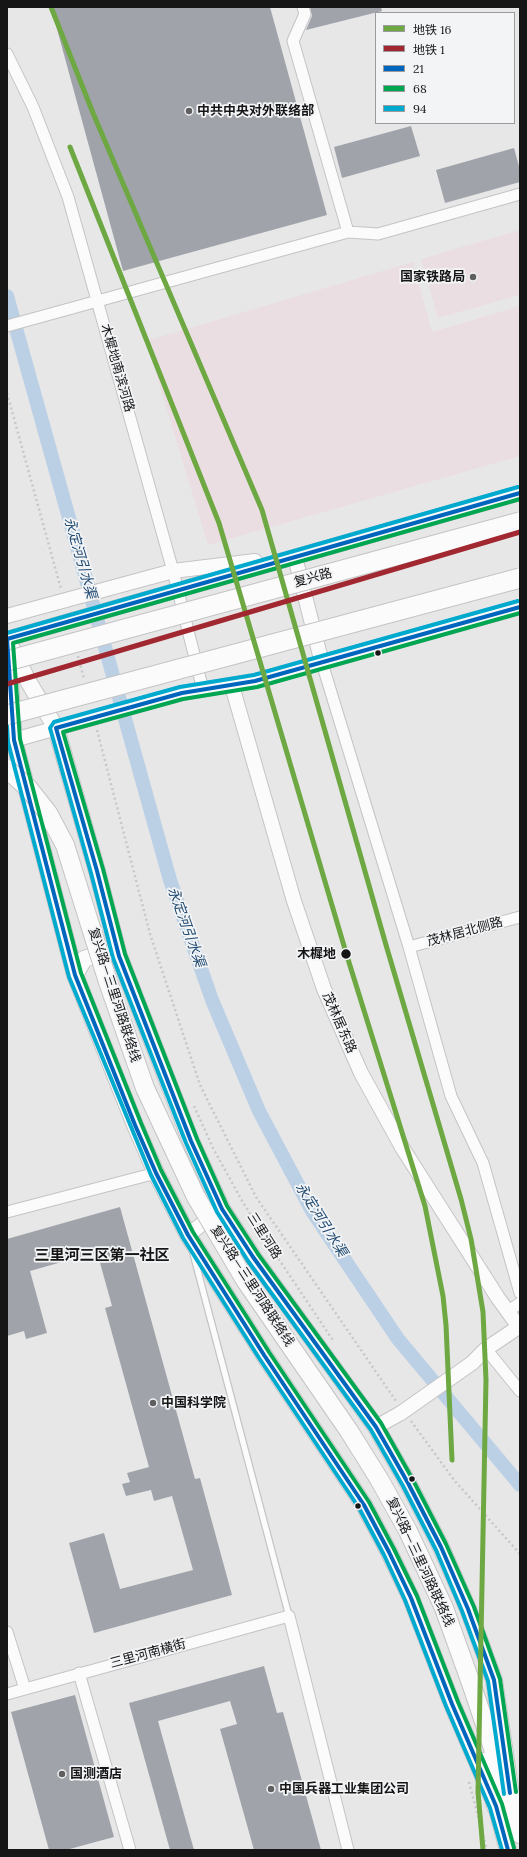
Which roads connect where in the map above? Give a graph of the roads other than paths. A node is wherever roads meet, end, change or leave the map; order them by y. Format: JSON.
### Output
{"nodes":[{"id":1,"x":303,"y":7,"type":"edge"},
{"id":2,"x":7,"y":54,"type":"edge"},
{"id":3,"x":520,"y":194,"type":"edge"},
{"id":4,"x":348,"y":232,"type":"junction"},
{"id":5,"x":98,"y":300,"type":"junction"},
{"id":6,"x":7,"y":326,"type":"edge"},
{"id":7,"x":520,"y":493,"type":"edge"},
{"id":8,"x":520,"y":522,"type":"edge"},
{"id":9,"x":295,"y":557,"type":"junction"},
{"id":10,"x":173,"y":571,"type":"junction"},
{"id":11,"x":520,"y":578,"type":"edge"},
{"id":12,"x":177,"y":591,"type":"junction"},
{"id":13,"x":520,"y":607,"type":"edge"},
{"id":14,"x":30,"y":610,"type":"junction"},
{"id":15,"x":7,"y":616,"type":"edge"},
{"id":16,"x":7,"y":638,"type":"edge"},
{"id":17,"x":10,"y":660,"type":"edge"},
{"id":18,"x":322,"y":663,"type":"junction"},
{"id":19,"x":28,"y":681,"type":"junction"},
{"id":20,"x":9,"y":686,"type":"edge"},
{"id":21,"x":232,"y":686,"type":"junction"},
{"id":22,"x":203,"y":690,"type":"junction"},
{"id":23,"x":16,"y":713,"type":"edge"},
{"id":24,"x":56,"y":728,"type":"junction"},
{"id":25,"x":11,"y":741,"type":"edge"},
{"id":26,"x":7,"y":769,"type":"edge"},
{"id":27,"x":520,"y":917,"type":"edge"},
{"id":28,"x":409,"y":947,"type":"junction"},
{"id":29,"x":119,"y":956,"type":"junction"},
{"id":30,"x":75,"y":975,"type":"junction"},
{"id":31,"x":156,"y":1173,"type":"junction"},
{"id":32,"x":222,"y":1209,"type":"junction"},
{"id":33,"x":7,"y":1212,"type":"edge"},
{"id":34,"x":188,"y":1235,"type":"junction"},
{"id":35,"x":520,"y":1293,"type":"edge"},
{"id":36,"x":520,"y":1303,"type":"edge"},
{"id":37,"x":507,"y":1312,"type":"junction"},
{"id":38,"x":519,"y":1327,"type":"edge"},
{"id":39,"x":486,"y":1349,"type":"junction"},
{"id":40,"x":520,"y":1391,"type":"edge"},
{"id":41,"x":376,"y":1428,"type":"junction"},
{"id":42,"x":289,"y":1616,"type":"junction"},
{"id":43,"x":7,"y":1632,"type":"edge"},
{"id":44,"x":79,"y":1673,"type":"junction"},
{"id":45,"x":25,"y":1689,"type":"junction"},
{"id":46,"x":7,"y":1694,"type":"edge"},
{"id":47,"x":504,"y":1807,"type":"junction"},
{"id":48,"x":520,"y":1835,"type":"edge"},
{"id":49,"x":130,"y":1850,"type":"edge"},
{"id":50,"x":348,"y":1850,"type":"edge"},
{"id":51,"x":508,"y":1850,"type":"edge"}],
"edges":[{"from":1,"to":4,"type":"street"},
{"from":2,"to":5,"type":"street","name":"木樨地南滨河路"},
{"from":3,"to":4,"type":"street"},
{"from":4,"to":5,"type":"street"},
{"from":5,"to":6,"type":"street"},
{"from":5,"to":10,"type":"street","name":"木樨地南滨河路"},
{"from":7,"to":9,"type":"street","name":"复兴路"},
{"from":8,"to":17,"type":"highway","name":"复兴路","bridge":true},
{"from":9,"to":10,"type":"street"},
{"from":9,"to":12,"type":"street","name":"复兴路"},
{"from":9,"to":18,"type":"street"},
{"from":10,"to":12,"type":"street","name":"木樨地南滨河路"},
{"from":10,"to":14,"type":"street","bridge":true},
{"from":11,"to":23,"type":"highway","bridge":true},
{"from":12,"to":16,"type":"street","name":"复兴路","bridge":true},
{"from":12,"to":22,"type":"street","name":"木樨地南滨河路"},
{"from":13,"to":18,"type":"street"},
{"from":14,"to":15,"type":"street"},
{"from":14,"to":16,"type":"street"},
{"from":16,"to":19,"type":"main road","name":"三里河路"},
{"from":16,"to":20,"type":"main road","name":"三里河路"},
{"from":18,"to":21,"type":"street"},
{"from":18,"to":28,"type":"street"},
{"from":19,"to":20,"type":"street"},
{"from":19,"to":24,"type":"main road","name":"三里河路"},
{"from":20,"to":25,"type":"main road","name":"三里河路"},
{"from":21,"to":22,"type":"street"},
{"from":21,"to":37,"type":"street","name":"茂林居东路"},
{"from":22,"to":24,"type":"street","bridge":true},
{"from":24,"to":25,"type":"street"},
{"from":24,"to":29,"type":"main road","name":"三里河路"},
{"from":25,"to":30,"type":"main road","name":"三里河路"},
{"from":26,"to":47,"type":"main road","name":"复兴路—三里河路联络线","bridge":true},
{"from":27,"to":28,"type":"street","name":"茂林居北侧路"},
{"from":28,"to":35,"type":"street"},
{"from":29,"to":30,"type":"main road"},
{"from":29,"to":32,"type":"main road","name":"三里河路"},
{"from":30,"to":31,"type":"main road","name":"三里河路"},
{"from":31,"to":33,"type":"street"},
{"from":31,"to":34,"type":"main road","name":"三里河路"},
{"from":32,"to":34,"type":"street"},
{"from":32,"to":41,"type":"main road","name":"三里河路"},
{"from":34,"to":42,"type":"lane"},
{"from":34,"to":47,"type":"main road","name":"三里河路"},
{"from":36,"to":37,"type":"street"},
{"from":37,"to":38,"type":"street","name":"茂林居东路"},
{"from":38,"to":39,"type":"street"},
{"from":39,"to":40,"type":"street"},
{"from":39,"to":41,"type":"street","bridge":true},
{"from":41,"to":47,"type":"main road","name":"三里河路"},
{"from":42,"to":44,"type":"street","name":"三里河南横街"},
{"from":42,"to":50,"type":"street"},
{"from":43,"to":45,"type":"street"},
{"from":44,"to":45,"type":"street","name":"三里河南横街"},
{"from":44,"to":49,"type":"street"},
{"from":45,"to":46,"type":"street","name":"三里河南横街"},
{"from":47,"to":48,"type":"main road","name":"三里河路"},
{"from":47,"to":51,"type":"main road","name":"三里河路"}]}
